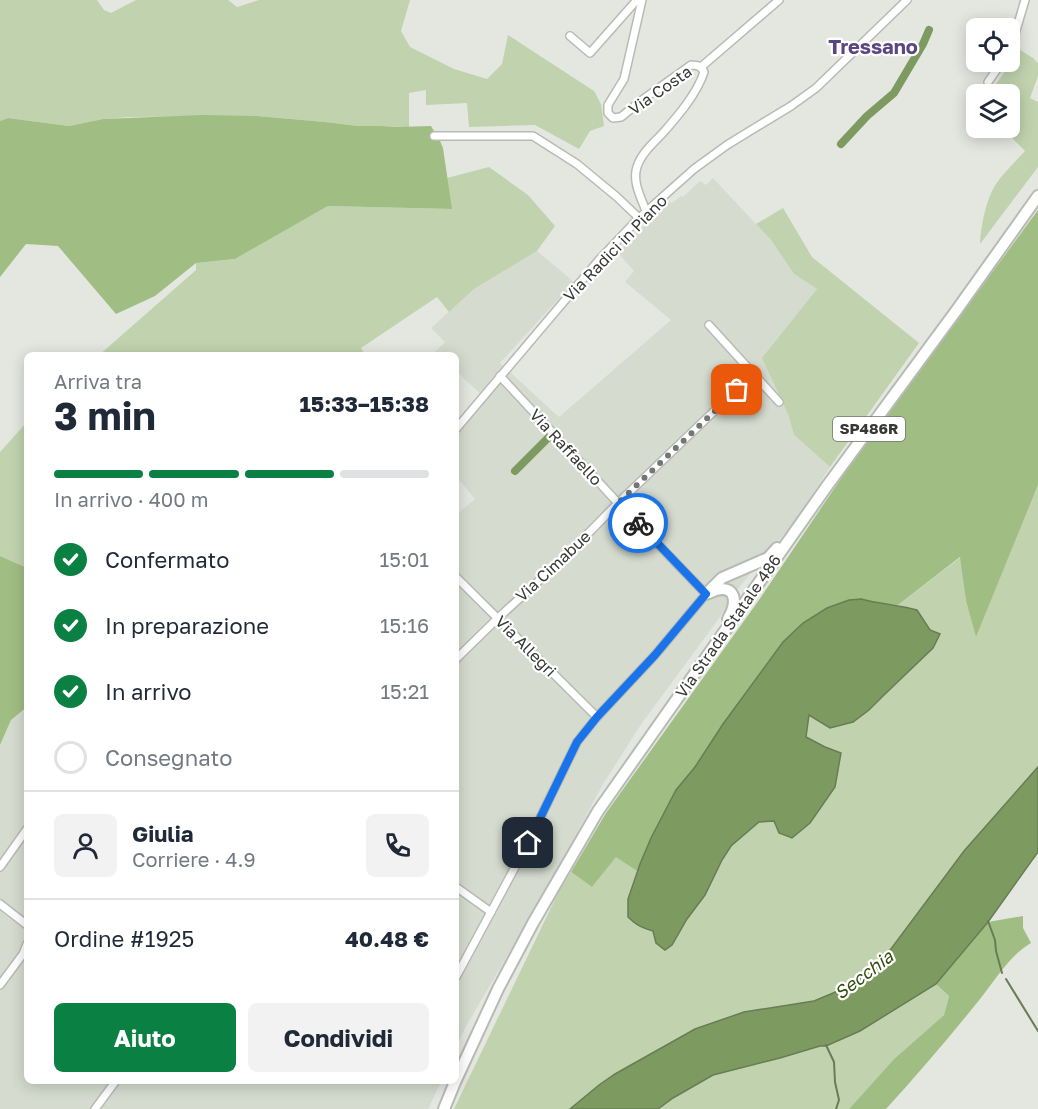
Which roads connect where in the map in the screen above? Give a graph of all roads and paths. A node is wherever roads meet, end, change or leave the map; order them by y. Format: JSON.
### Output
{"nodes":[{"id":1,"x":639,"y":0,"type":"edge"},
{"id":2,"x":779,"y":0,"type":"edge"},
{"id":3,"x":907,"y":0,"type":"edge"},
{"id":4,"x":1025,"y":0,"type":"edge"},
{"id":5,"x":1020,"y":18,"type":"edge"},
{"id":6,"x":570,"y":36,"type":"dead end"},
{"id":7,"x":701,"y":67,"type":"junction"},
{"id":8,"x":995,"y":72,"type":"edge"},
{"id":9,"x":988,"y":82,"type":"dead end"},
{"id":10,"x":434,"y":136,"type":"dead end"},
{"id":11,"x":1038,"y":196,"type":"edge"},
{"id":12,"x":646,"y":211,"type":"junction"},
{"id":13,"x":639,"y":218,"type":"junction"},
{"id":14,"x":709,"y":325,"type":"dead end"},
{"id":15,"x":754,"y":373,"type":"junction"},
{"id":16,"x":500,"y":376,"type":"junction"},
{"id":17,"x":779,"y":402,"type":"dead end"},
{"id":18,"x":459,"y":425,"type":"edge"},
{"id":19,"x":618,"y":503,"type":"junction"},
{"id":20,"x":805,"y":517,"type":"junction"},
{"id":21,"x":459,"y":579,"type":"edge"},
{"id":22,"x":706,"y":594,"type":"junction"},
{"id":23,"x":498,"y":618,"type":"junction"},
{"id":24,"x":459,"y":656,"type":"edge"},
{"id":25,"x":702,"y":664,"type":"junction"},
{"id":26,"x":597,"y":717,"type":"junction"},
{"id":27,"x":24,"y":833,"type":"edge"},
{"id":28,"x":0,"y":867,"type":"edge"},
{"id":29,"x":459,"y":889,"type":"edge"},
{"id":30,"x":0,"y":904,"type":"edge"},
{"id":31,"x":490,"y":912,"type":"junction"},
{"id":32,"x":24,"y":923,"type":"edge"},
{"id":33,"x":24,"y":954,"type":"edge"},
{"id":34,"x":459,"y":971,"type":"edge"},
{"id":35,"x":0,"y":985,"type":"edge"},
{"id":36,"x":459,"y":1074,"type":"edge"},
{"id":37,"x":114,"y":1084,"type":"edge"},
{"id":38,"x":455,"y":1084,"type":"edge"},
{"id":39,"x":95,"y":1109,"type":"edge"},
{"id":40,"x":444,"y":1109,"type":"edge"}],
"edges":[{"from":1,"to":6,"type":"street","name":"Via Costa"},
{"from":1,"to":7,"type":"street","name":"Via Costa"},
{"from":2,"to":7,"type":"street"},
{"from":3,"to":12,"type":"street","name":"Via Radici in Piano"},
{"from":4,"to":5,"type":"street"},
{"from":7,"to":12,"type":"street","name":"Via Costa"},
{"from":8,"to":9,"type":"street"},
{"from":10,"to":13,"type":"street"},
{"from":11,"to":20,"type":"main road","name":"Via Strada Statale 486","number":"SP486R"},
{"from":12,"to":13,"type":"street","name":"Via Radici in Piano"},
{"from":13,"to":16,"type":"street","name":"Via Radici in Piano"},
{"from":14,"to":15,"type":"street"},
{"from":15,"to":17,"type":"street"},
{"from":15,"to":19,"type":"street","name":"Via Cimabue"},
{"from":16,"to":18,"type":"street","name":"Via Radici in Piano"},
{"from":16,"to":19,"type":"street","name":"Via Raffaello"},
{"from":19,"to":22,"type":"street","name":"Via Raffaello"},
{"from":19,"to":23,"type":"street","name":"Via Cimabue"},
{"from":20,"to":22,"type":"main road"},
{"from":20,"to":25,"type":"main road","name":"Via Strada Statale 486","number":"SP486R"},
{"from":21,"to":23,"type":"street","name":"Via Allegri"},
{"from":22,"to":25,"type":"main road"},
{"from":22,"to":26,"type":"street"},
{"from":23,"to":24,"type":"street","name":"Via Cimabue"},
{"from":23,"to":26,"type":"street","name":"Via Allegri"},
{"from":25,"to":36,"type":"main road","name":"Via Strada Statale 486","number":"SP486R"},
{"from":26,"to":31,"type":"street"},
{"from":27,"to":28,"type":"street"},
{"from":29,"to":31,"type":"street"},
{"from":30,"to":32,"type":"street"},
{"from":31,"to":34,"type":"street"},
{"from":33,"to":35,"type":"street"},
{"from":37,"to":39,"type":"street"},
{"from":38,"to":40,"type":"main road","name":"Via Strada Statale 486","number":"SP486R"}]}
